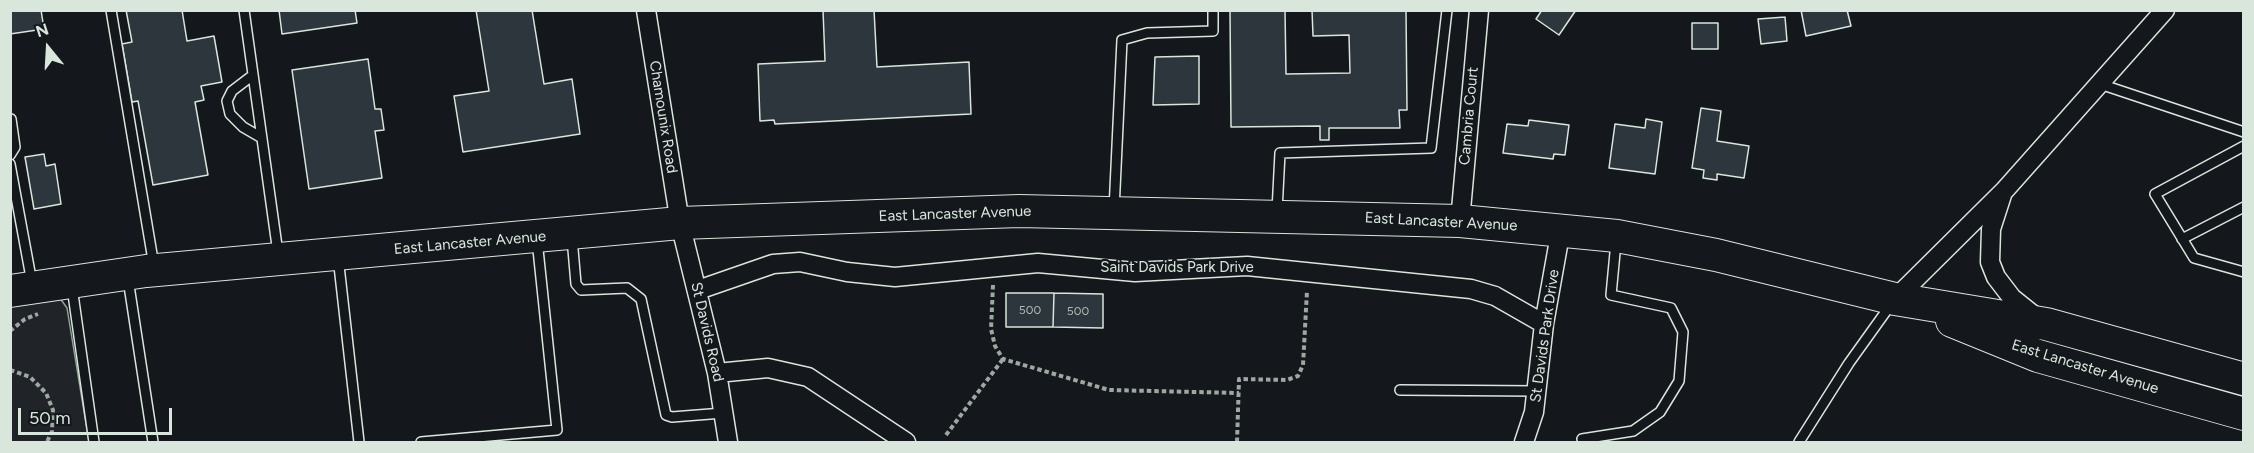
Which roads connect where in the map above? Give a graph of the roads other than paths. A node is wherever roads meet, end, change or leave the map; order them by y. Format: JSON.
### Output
{"nodes":[{"id":1,"x":111,"y":10,"type":"edge"},
{"id":2,"x":244,"y":10,"type":"edge"},
{"id":3,"x":646,"y":10,"type":"edge"},
{"id":4,"x":1214,"y":10,"type":"edge"},
{"id":5,"x":1447,"y":10,"type":"edge"},
{"id":6,"x":1479,"y":10,"type":"edge"},
{"id":7,"x":2165,"y":10,"type":"edge"},
{"id":8,"x":253,"y":75,"type":"junction"},
{"id":9,"x":2100,"y":84,"type":"junction"},
{"id":10,"x":11,"y":119,"type":"edge"},
{"id":11,"x":2244,"y":132,"type":"edge"},
{"id":12,"x":262,"y":138,"type":"junction"},
{"id":13,"x":2244,"y":146,"type":"edge"},
{"id":14,"x":10,"y":155,"type":"edge"},
{"id":15,"x":10,"y":164,"type":"edge"},
{"id":16,"x":2004,"y":191,"type":"junction"},
{"id":17,"x":2244,"y":207,"type":"edge"},
{"id":18,"x":1114,"y":212,"type":"junction"},
{"id":19,"x":1277,"y":216,"type":"junction"},
{"id":20,"x":1460,"y":221,"type":"junction"},
{"id":21,"x":680,"y":224,"type":"junction"},
{"id":22,"x":1561,"y":229,"type":"junction"},
{"id":23,"x":572,"y":233,"type":"junction"},
{"id":24,"x":1617,"y":236,"type":"junction"},
{"id":25,"x":537,"y":237,"type":"junction"},
{"id":26,"x":2182,"y":238,"type":"junction"},
{"id":27,"x":338,"y":255,"type":"junction"},
{"id":28,"x":279,"y":259,"type":"junction"},
{"id":29,"x":141,"y":272,"type":"junction"},
{"id":30,"x":2244,"y":272,"type":"edge"},
{"id":31,"x":71,"y":282,"type":"junction"},
{"id":32,"x":21,"y":289,"type":"edge"},
{"id":33,"x":698,"y":290,"type":"junction"},
{"id":34,"x":1895,"y":299,"type":"junction"},
{"id":35,"x":1544,"y":324,"type":"junction"},
{"id":36,"x":2046,"y":324,"type":"junction"},
{"id":37,"x":717,"y":373,"type":"junction"},
{"id":38,"x":2244,"y":379,"type":"edge"},
{"id":39,"x":1400,"y":390,"type":"dead end"},
{"id":40,"x":1537,"y":390,"type":"junction"},
{"id":41,"x":723,"y":413,"type":"junction"},
{"id":42,"x":2244,"y":414,"type":"edge"},
{"id":43,"x":1582,"y":439,"type":"dead end"},
{"id":44,"x":94,"y":442,"type":"edge"},
{"id":45,"x":153,"y":442,"type":"edge"},
{"id":46,"x":359,"y":442,"type":"edge"},
{"id":47,"x":421,"y":442,"type":"edge"},
{"id":48,"x":728,"y":442,"type":"edge"},
{"id":49,"x":906,"y":442,"type":"edge"},
{"id":50,"x":1524,"y":442,"type":"edge"},
{"id":51,"x":1799,"y":442,"type":"edge"}],
"edges":[{"from":1,"to":29,"type":"lane"},
{"from":2,"to":8,"type":"lane"},
{"from":3,"to":21,"type":"street","name":"Chamounix Road"},
{"from":4,"to":18,"type":"lane"},
{"from":5,"to":19,"type":"lane"},
{"from":6,"to":20,"type":"street","name":"Cambria Court"},
{"from":7,"to":9,"type":"street"},
{"from":8,"to":12,"type":"lane"},
{"from":8,"to":12,"type":"lane"},
{"from":9,"to":11,"type":"lane"},
{"from":9,"to":16,"type":"street"},
{"from":10,"to":14,"type":"lane"},
{"from":12,"to":28,"type":"lane"},
{"from":13,"to":26,"type":"lane"},
{"from":15,"to":32,"type":"lane"},
{"from":16,"to":34,"type":"street"},
{"from":16,"to":36,"type":"street"},
{"from":17,"to":26,"type":"lane"},
{"from":18,"to":19,"type":"highway","name":"East Lancaster Avenue"},
{"from":18,"to":21,"type":"highway","name":"East Lancaster Avenue"},
{"from":19,"to":20,"type":"highway","name":"East Lancaster Avenue"},
{"from":20,"to":22,"type":"highway","name":"East Lancaster Avenue"},
{"from":21,"to":23,"type":"highway","name":"East Lancaster Avenue"},
{"from":21,"to":33,"type":"street","name":"St Davids Road"},
{"from":22,"to":24,"type":"highway","name":"East Lancaster Avenue"},
{"from":22,"to":35,"type":"street","name":"St Davids Park Drive"},
{"from":23,"to":25,"type":"highway","name":"East Lancaster Avenue"},
{"from":23,"to":41,"type":"lane"},
{"from":24,"to":34,"type":"highway","name":"East Lancaster Avenue"},
{"from":24,"to":43,"type":"lane"},
{"from":25,"to":27,"type":"highway","name":"East Lancaster Avenue"},
{"from":25,"to":47,"type":"lane"},
{"from":26,"to":30,"type":"lane"},
{"from":27,"to":28,"type":"highway","name":"East Lancaster Avenue"},
{"from":27,"to":46,"type":"lane"},
{"from":28,"to":29,"type":"highway","name":"East Lancaster Avenue"},
{"from":29,"to":31,"type":"highway","name":"East Lancaster Avenue"},
{"from":29,"to":45,"type":"lane"},
{"from":31,"to":32,"type":"highway","name":"East Lancaster Avenue"},
{"from":31,"to":44,"type":"lane"},
{"from":33,"to":35,"type":"street","name":"Saint Davids Park Drive"},
{"from":33,"to":37,"type":"street","name":"St Davids Road"},
{"from":34,"to":36,"type":"highway","name":"East Lancaster Avenue"},
{"from":34,"to":42,"type":"highway","name":"East Lancaster Avenue"},
{"from":34,"to":51,"type":"lane"},
{"from":35,"to":40,"type":"street","name":"St Davids Park Drive"},
{"from":36,"to":38,"type":"highway","name":"East Lancaster Avenue"},
{"from":37,"to":41,"type":"street","name":"St Davids Road"},
{"from":37,"to":49,"type":"street"},
{"from":39,"to":40,"type":"lane"},
{"from":40,"to":50,"type":"street","name":"St Davids Park Drive"},
{"from":41,"to":48,"type":"street","name":"St Davids Road"}]}
